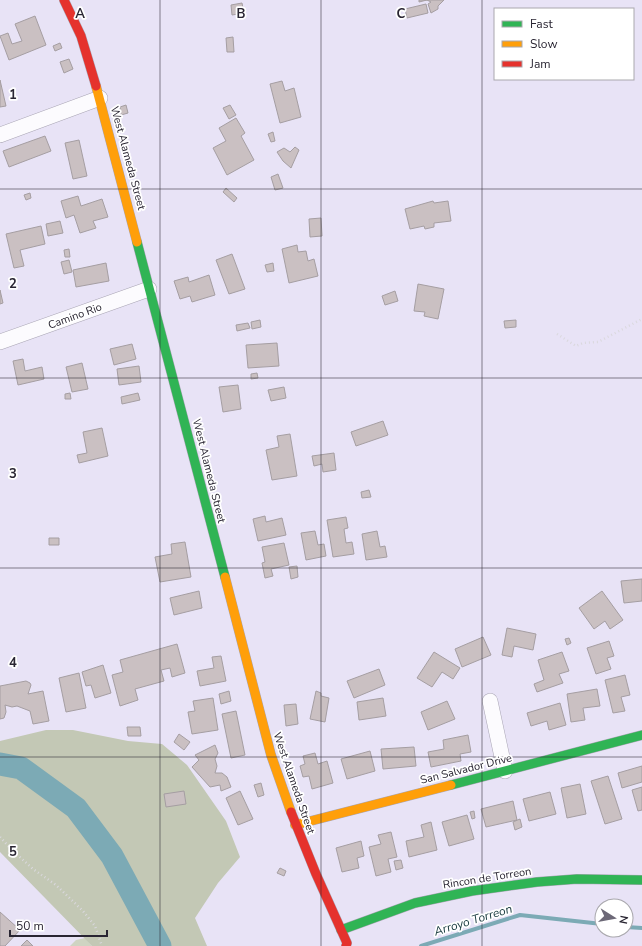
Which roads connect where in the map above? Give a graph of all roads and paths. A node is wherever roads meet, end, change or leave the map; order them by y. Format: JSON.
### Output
{"nodes":[{"id":1,"x":64,"y":0,"type":"edge"},
{"id":2,"x":100,"y":98,"type":"junction"},
{"id":3,"x":0,"y":135,"type":"edge"},
{"id":4,"x":149,"y":289,"type":"junction"},
{"id":5,"x":642,"y":319,"type":"edge"},
{"id":6,"x":557,"y":334,"type":"dead end"},
{"id":7,"x":0,"y":342,"type":"edge"},
{"id":8,"x":490,"y":701,"type":"dead end"},
{"id":9,"x":642,"y":735,"type":"edge"},
{"id":10,"x":505,"y":771,"type":"junction"},
{"id":11,"x":295,"y":825,"type":"junction"},
{"id":12,"x":0,"y":837,"type":"edge"},
{"id":13,"x":642,"y":880,"type":"edge"},
{"id":14,"x":341,"y":930,"type":"junction"},
{"id":15,"x":349,"y":945,"type":"edge"},
{"id":16,"x":102,"y":946,"type":"edge"}],
"edges":[{"from":1,"to":2,"type":"street","name":"West Alameda Street"},
{"from":2,"to":3,"type":"street"},
{"from":2,"to":4,"type":"street","name":"West Alameda Street"},
{"from":4,"to":7,"type":"street","name":"Camino Rio"},
{"from":4,"to":11,"type":"street","name":"West Alameda Street"},
{"from":5,"to":6,"type":"path"},
{"from":8,"to":10,"type":"street"},
{"from":9,"to":10,"type":"street","name":"San Salvador Drive"},
{"from":10,"to":11,"type":"street","name":"San Salvador Drive"},
{"from":11,"to":14,"type":"street","name":"West Alameda Street"},
{"from":12,"to":16,"type":"path"},
{"from":13,"to":14,"type":"street","name":"Rincon de Torreon"},
{"from":14,"to":15,"type":"street","name":"West Alameda Street"}]}
